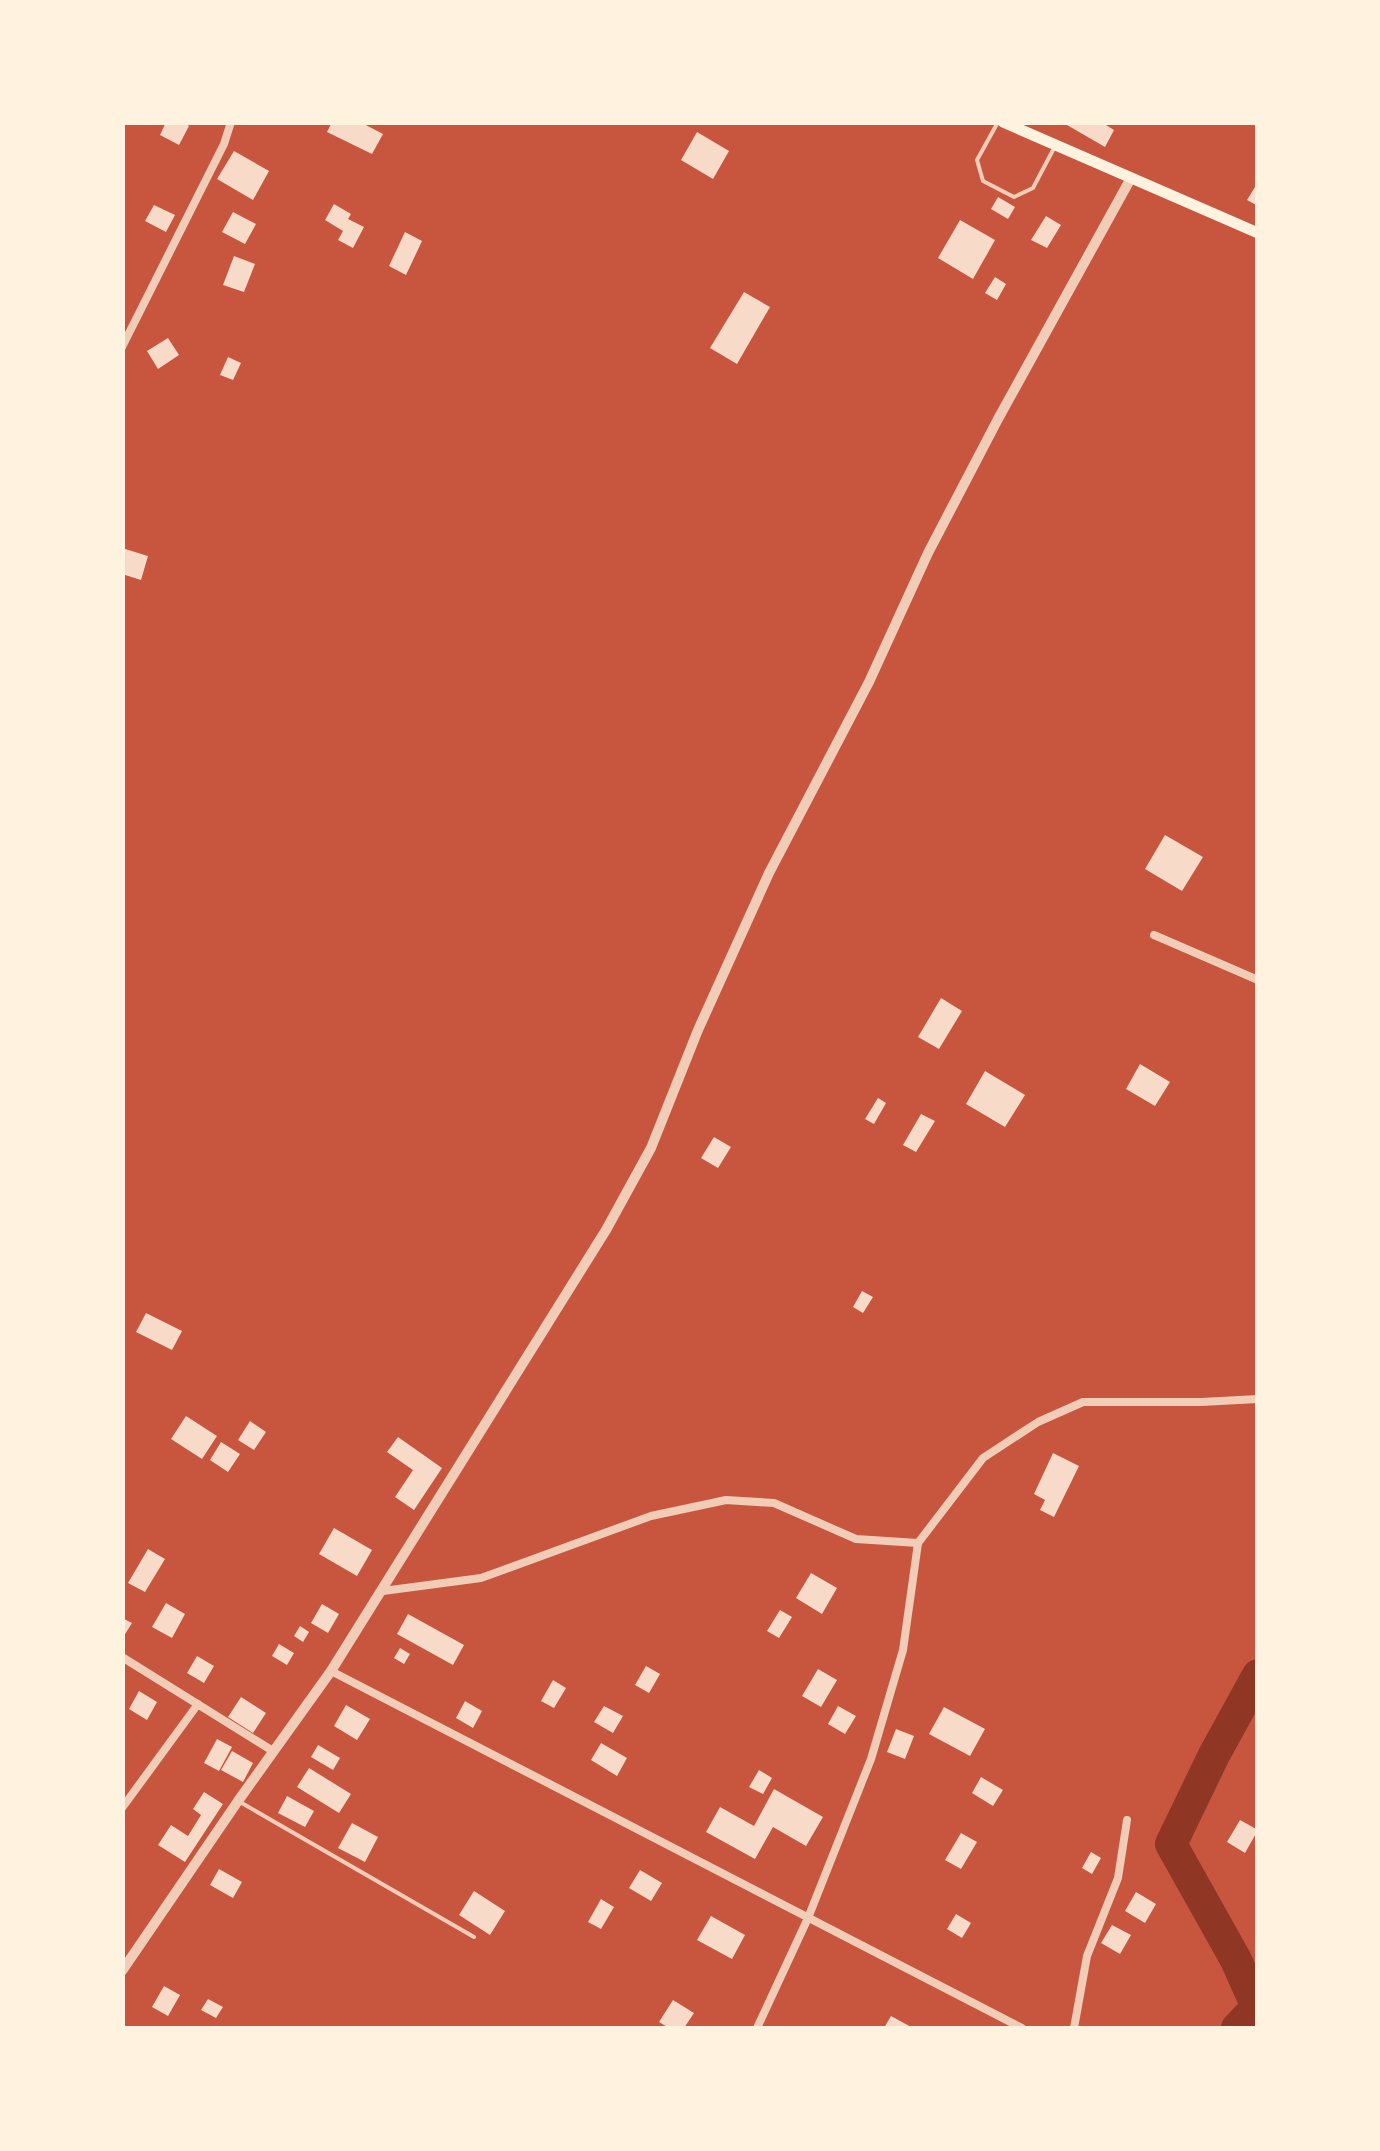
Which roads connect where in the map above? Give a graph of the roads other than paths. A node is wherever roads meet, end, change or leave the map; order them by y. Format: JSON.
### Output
{"nodes":[{"id":1,"x":231,"y":122,"type":"edge"},
{"id":2,"x":1001,"y":122,"type":"edge"},
{"id":3,"x":1056,"y":146,"type":"junction"},
{"id":4,"x":1131,"y":178,"type":"junction"},
{"id":5,"x":1258,"y":234,"type":"edge"},
{"id":6,"x":122,"y":347,"type":"edge"},
{"id":7,"x":1154,"y":935,"type":"dead end"},
{"id":8,"x":1258,"y":980,"type":"edge"},
{"id":9,"x":1258,"y":1398,"type":"edge"},
{"id":10,"x":918,"y":1543,"type":"junction"},
{"id":11,"x":384,"y":1590,"type":"junction"},
{"id":12,"x":122,"y":1657,"type":"edge"},
{"id":13,"x":331,"y":1671,"type":"junction"},
{"id":14,"x":198,"y":1704,"type":"junction"},
{"id":15,"x":273,"y":1751,"type":"junction"},
{"id":16,"x":238,"y":1801,"type":"junction"},
{"id":17,"x":122,"y":1808,"type":"edge"},
{"id":18,"x":1127,"y":1820,"type":"dead end"},
{"id":19,"x":808,"y":1918,"type":"junction"},
{"id":20,"x":474,"y":1938,"type":"dead end"},
{"id":21,"x":122,"y":1971,"type":"edge"},
{"id":22,"x":757,"y":2028,"type":"edge"},
{"id":23,"x":1022,"y":2028,"type":"edge"},
{"id":24,"x":1074,"y":2028,"type":"edge"}],
"edges":[{"from":1,"to":6,"type":"street"},
{"from":2,"to":3,"type":"main road"},
{"from":2,"to":3,"type":"lane"},
{"from":3,"to":4,"type":"main road"},
{"from":4,"to":5,"type":"main road"},
{"from":4,"to":11,"type":"street"},
{"from":7,"to":8,"type":"street"},
{"from":9,"to":10,"type":"street"},
{"from":10,"to":11,"type":"street"},
{"from":10,"to":19,"type":"street"},
{"from":11,"to":13,"type":"street"},
{"from":12,"to":14,"type":"street"},
{"from":13,"to":15,"type":"street"},
{"from":13,"to":19,"type":"street"},
{"from":14,"to":15,"type":"street"},
{"from":14,"to":17,"type":"street"},
{"from":15,"to":16,"type":"street"},
{"from":16,"to":20,"type":"lane"},
{"from":16,"to":21,"type":"street"},
{"from":18,"to":24,"type":"street"},
{"from":19,"to":22,"type":"street"},
{"from":19,"to":23,"type":"street"}]}
